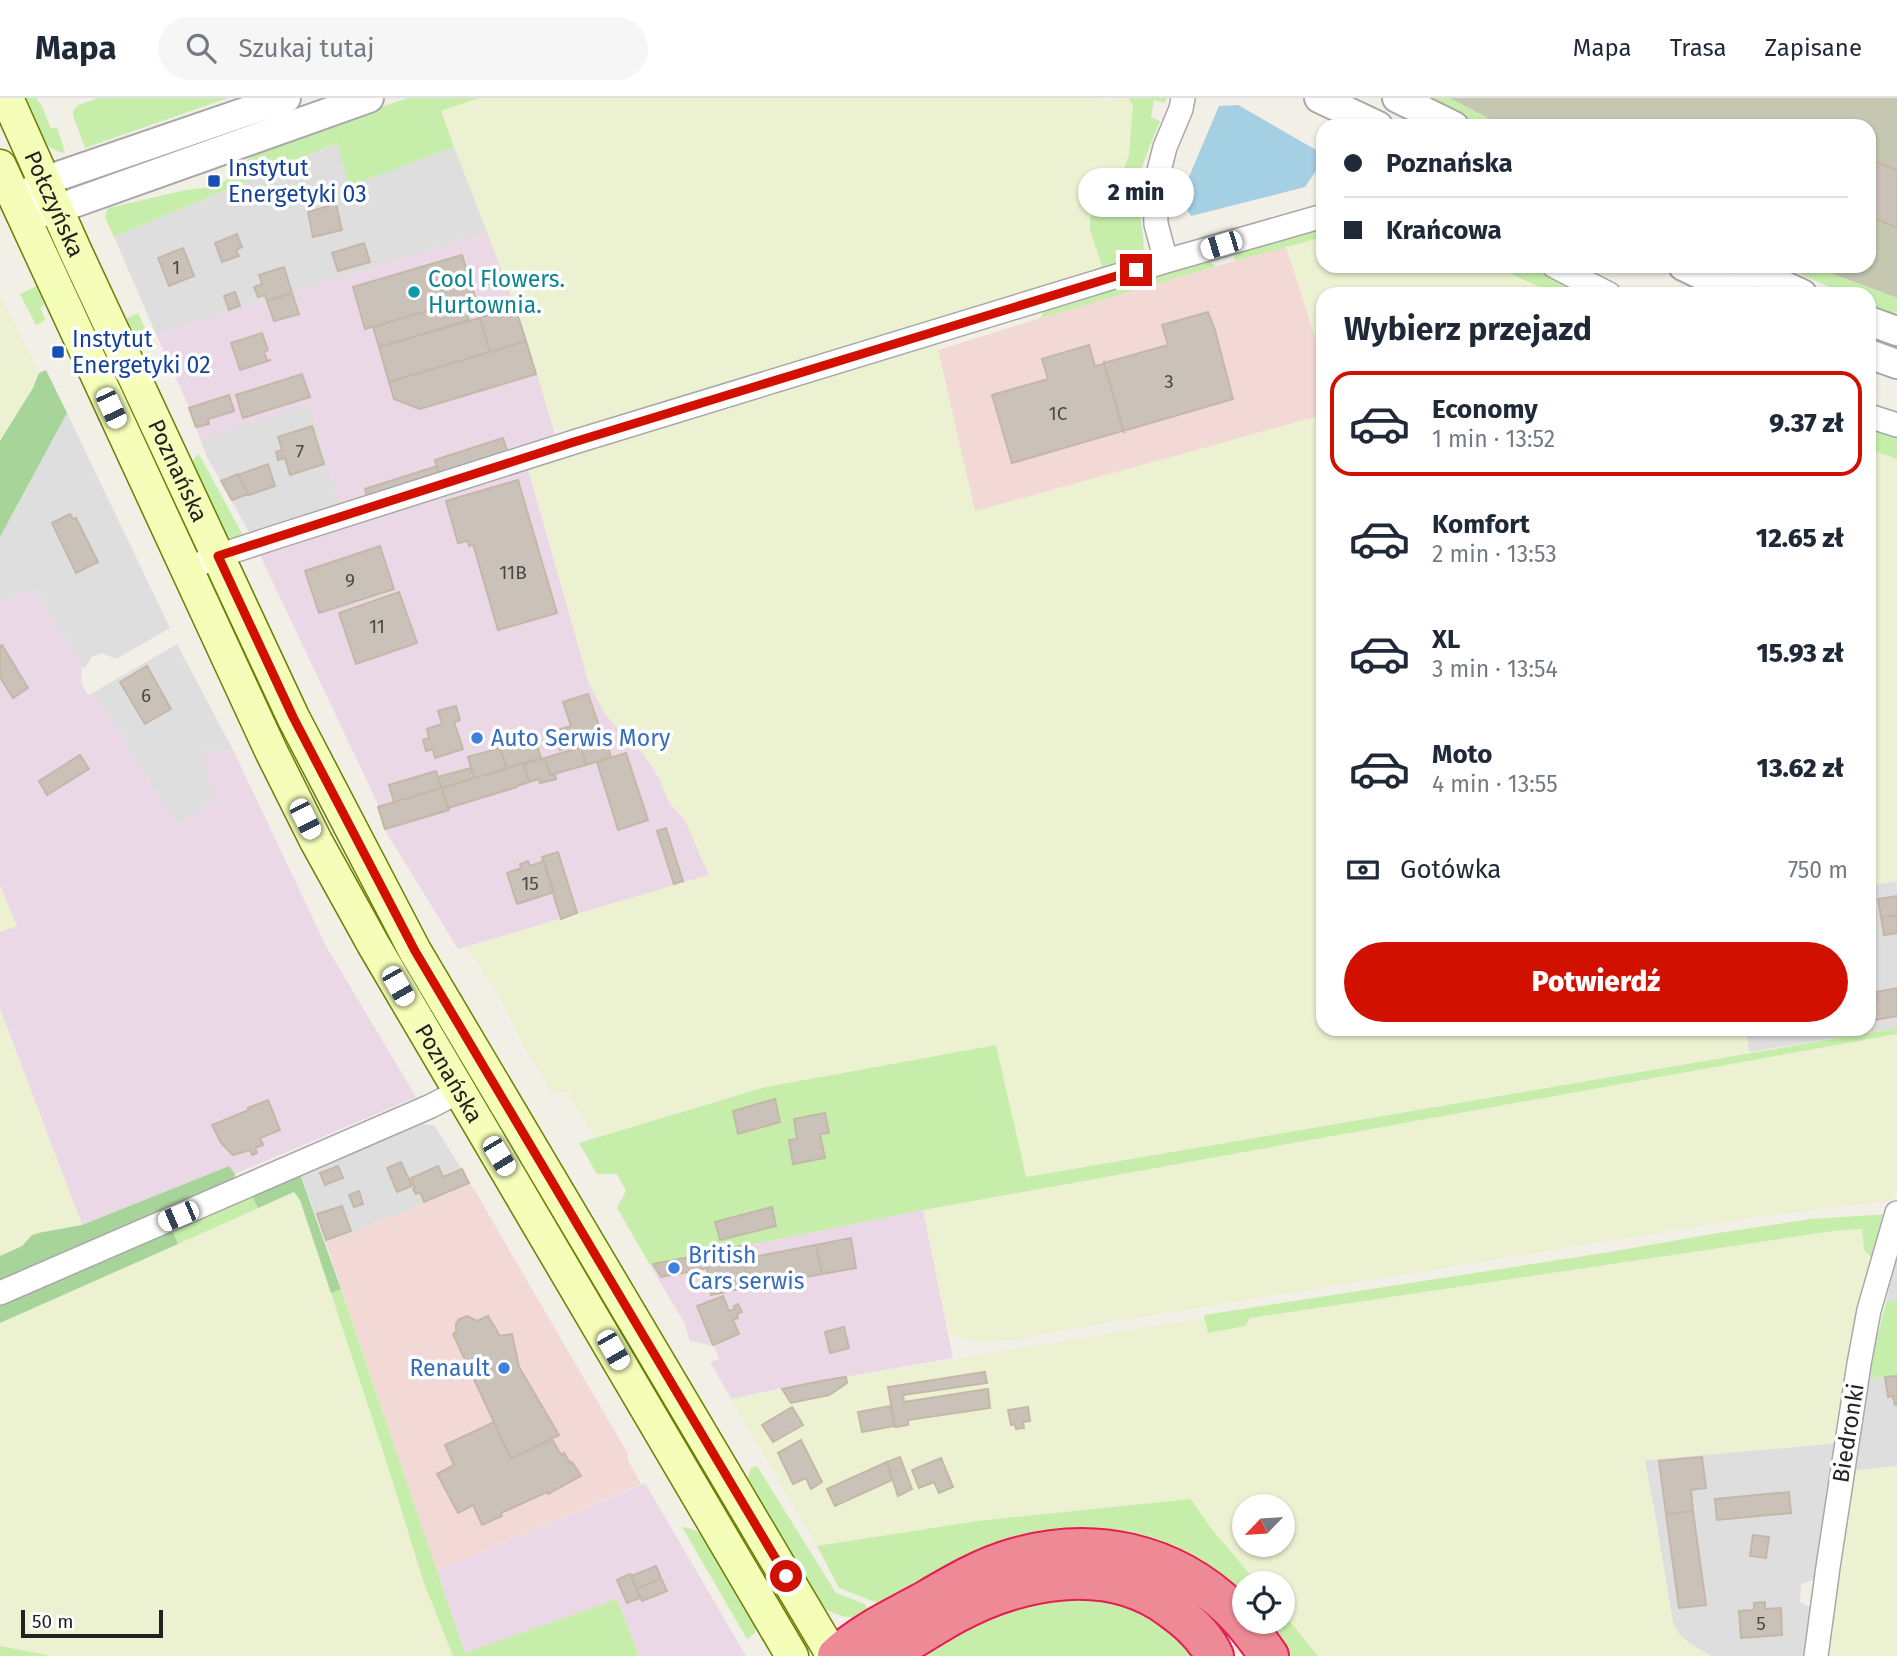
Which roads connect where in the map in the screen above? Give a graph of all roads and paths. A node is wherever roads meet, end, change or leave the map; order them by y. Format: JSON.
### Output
{"nodes":[{"id":1,"x":7,"y":98,"type":"edge"},
{"id":2,"x":286,"y":98,"type":"edge"},
{"id":3,"x":369,"y":98,"type":"edge"},
{"id":4,"x":1319,"y":98,"type":"edge"},
{"id":5,"x":1397,"y":98,"type":"edge"},
{"id":6,"x":1185,"y":102,"type":"edge"},
{"id":7,"x":1363,"y":119,"type":"edge"},
{"id":8,"x":1440,"y":119,"type":"edge"},
{"id":9,"x":0,"y":166,"type":"edge"},
{"id":10,"x":50,"y":195,"type":"junction"},
{"id":11,"x":20,"y":210,"type":"junction"},
{"id":12,"x":1316,"y":218,"type":"edge"},
{"id":13,"x":1166,"y":261,"type":"junction"},
{"id":14,"x":84,"y":270,"type":"joint"},
{"id":15,"x":1568,"y":273,"type":"edge"},
{"id":16,"x":1698,"y":273,"type":"edge"},
{"id":17,"x":1757,"y":273,"type":"edge"},
{"id":18,"x":53,"y":281,"type":"joint"},
{"id":19,"x":1595,"y":287,"type":"edge"},
{"id":20,"x":1726,"y":287,"type":"edge"},
{"id":21,"x":1787,"y":287,"type":"edge"},
{"id":22,"x":1876,"y":324,"type":"edge"},
{"id":23,"x":1897,"y":331,"type":"edge"},
{"id":24,"x":1876,"y":357,"type":"edge"},
{"id":25,"x":1897,"y":365,"type":"edge"},
{"id":26,"x":1876,"y":418,"type":"edge"},
{"id":27,"x":1897,"y":425,"type":"edge"},
{"id":28,"x":218,"y":556,"type":"junction"},
{"id":29,"x":186,"y":570,"type":"junction"},
{"id":30,"x":460,"y":1091,"type":"junction"},
{"id":31,"x":1896,"y":1219,"type":"edge"},
{"id":32,"x":0,"y":1293,"type":"edge"},
{"id":33,"x":894,"y":1653,"type":"edge"},
{"id":34,"x":792,"y":1656,"type":"edge"},
{"id":35,"x":835,"y":1656,"type":"edge"},
{"id":36,"x":1214,"y":1656,"type":"edge"},
{"id":37,"x":1269,"y":1656,"type":"edge"},
{"id":38,"x":1816,"y":1656,"type":"edge"}],
"edges":[{"from":1,"to":10,"type":"main road","name":"Połczyńska"},
{"from":2,"to":10,"type":"street"},
{"from":3,"to":10,"type":"street"},
{"from":4,"to":7,"type":"street"},
{"from":5,"to":8,"type":"street"},
{"from":6,"to":13,"type":"street"},
{"from":9,"to":11,"type":"main road","name":"Połczyńska"},
{"from":10,"to":11,"type":"street"},
{"from":10,"to":14,"type":"main road","name":"Połczyńska"},
{"from":11,"to":18,"type":"main road","name":"Połczyńska"},
{"from":12,"to":13,"type":"street"},
{"from":13,"to":28,"type":"street"},
{"from":14,"to":28,"type":"main road","name":"Poznańska"},
{"from":15,"to":19,"type":"street"},
{"from":16,"to":20,"type":"street"},
{"from":17,"to":21,"type":"street"},
{"from":18,"to":29,"type":"main road","name":"Poznańska"},
{"from":22,"to":23,"type":"street"},
{"from":24,"to":25,"type":"street"},
{"from":26,"to":27,"type":"street"},
{"from":28,"to":29,"type":"street"},
{"from":28,"to":35,"type":"main road","name":"Poznańska"},
{"from":29,"to":30,"type":"main road","name":"Poznańska"},
{"from":30,"to":32,"type":"street"},
{"from":30,"to":34,"type":"main road","name":"Poznańska"},
{"from":31,"to":38,"type":"street","name":"Biedronki"},
{"from":33,"to":36,"type":"highway"},
{"from":35,"to":37,"type":"highway"}]}
